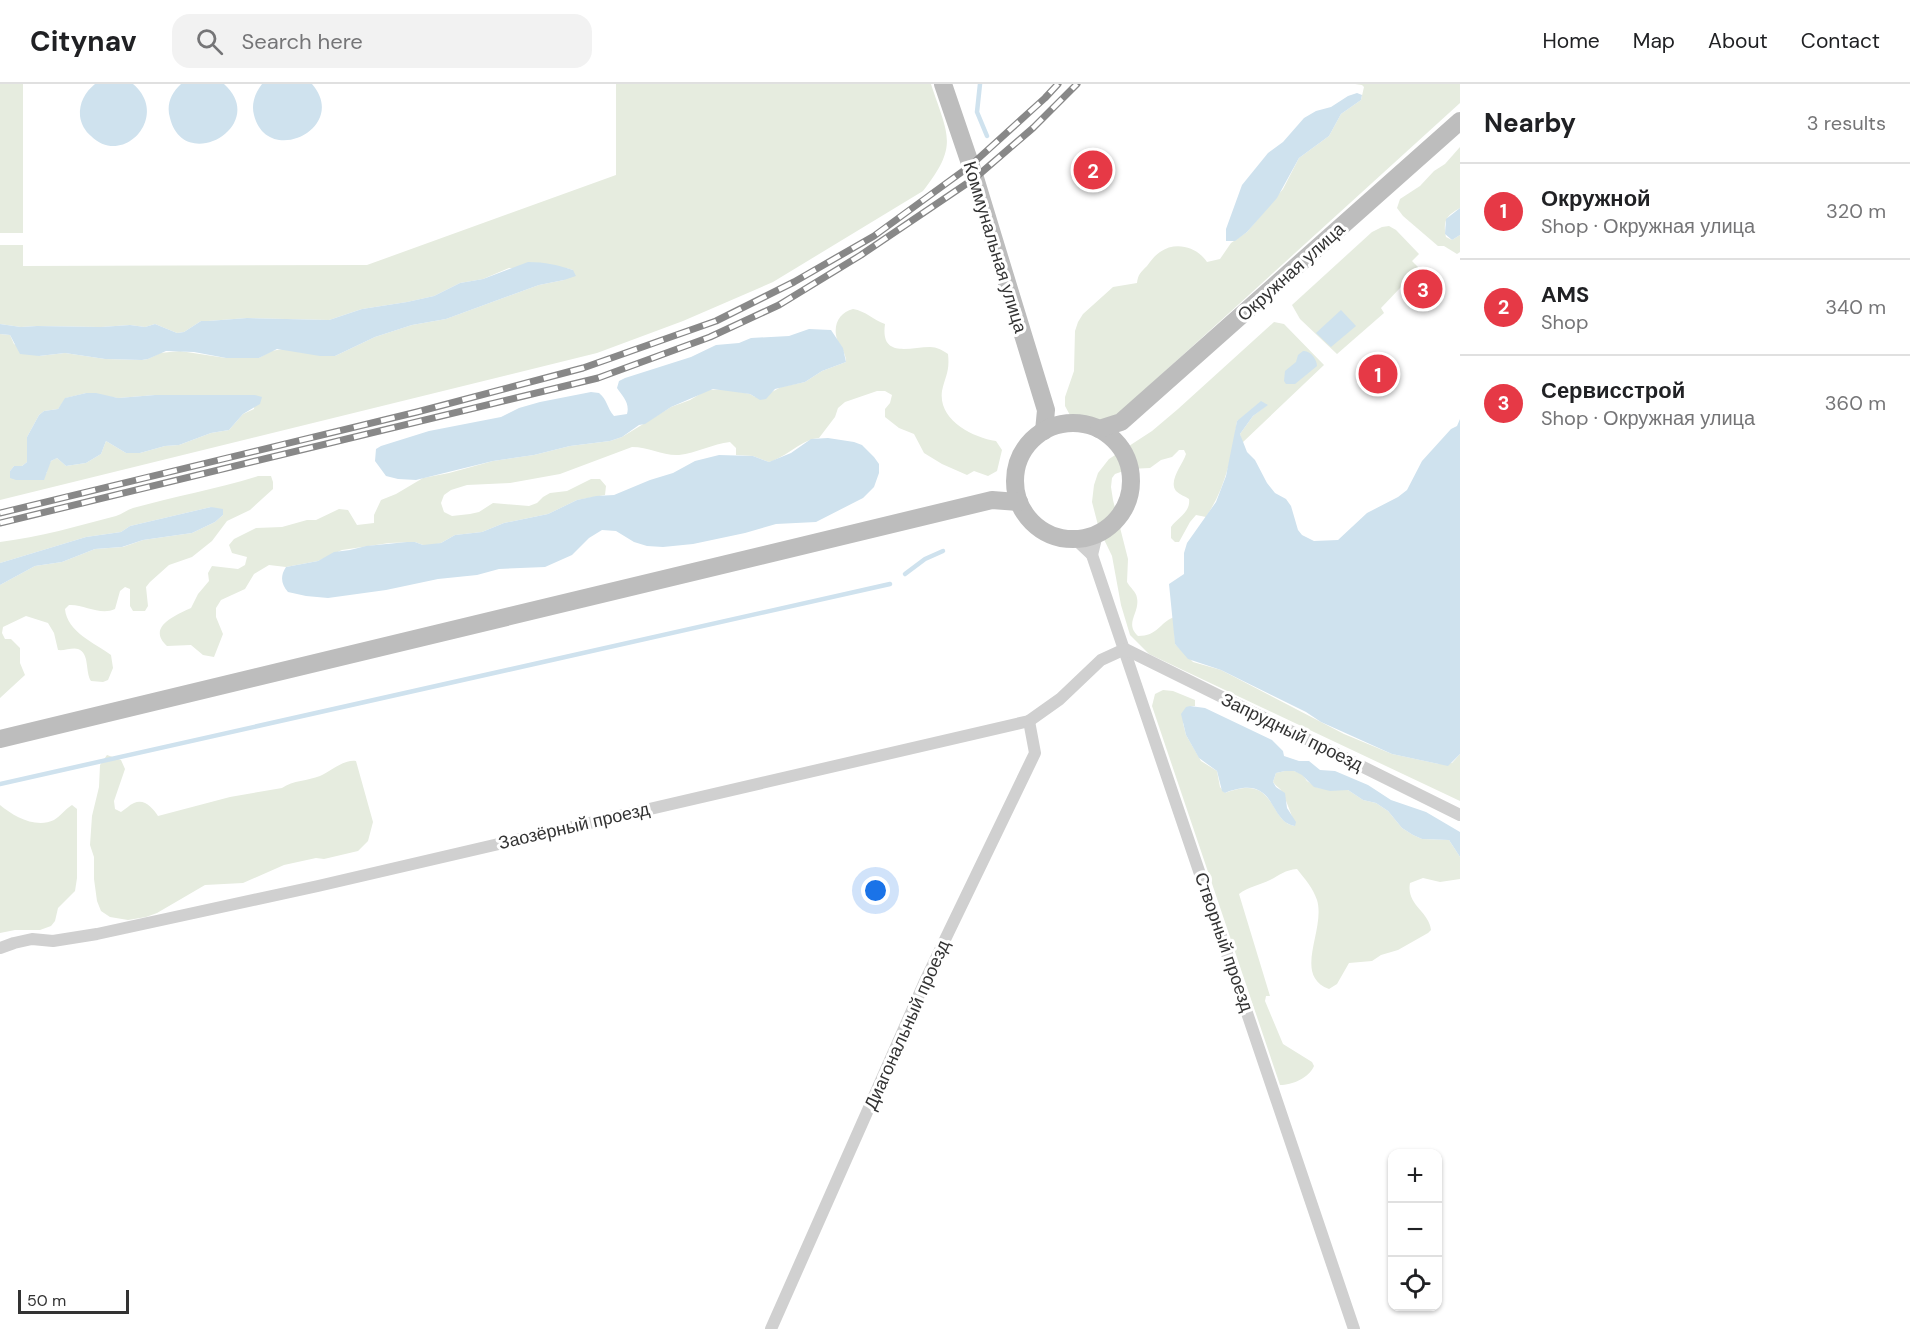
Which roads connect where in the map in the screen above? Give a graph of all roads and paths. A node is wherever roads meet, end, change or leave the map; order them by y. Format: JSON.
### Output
{"nodes":[{"id":1,"x":943,"y":84,"type":"edge"},
{"id":2,"x":1460,"y":121,"type":"edge"},
{"id":3,"x":1046,"y":410,"type":"junction"},
{"id":4,"x":1121,"y":422,"type":"junction"},
{"id":5,"x":1064,"y":424,"type":"junction"},
{"id":6,"x":1099,"y":429,"type":"junction"},
{"id":7,"x":1044,"y":431,"type":"junction"},
{"id":8,"x":1116,"y":442,"type":"junction"},
{"id":9,"x":1015,"y":483,"type":"junction"},
{"id":10,"x":992,"y":500,"type":"junction"},
{"id":11,"x":1019,"y":502,"type":"junction"},
{"id":12,"x":1097,"y":534,"type":"junction"},
{"id":13,"x":1075,"y":539,"type":"junction"},
{"id":14,"x":1092,"y":555,"type":"junction"},
{"id":15,"x":1125,"y":649,"type":"junction"},
{"id":16,"x":1029,"y":721,"type":"junction"},
{"id":17,"x":0,"y":739,"type":"edge"},
{"id":18,"x":1460,"y":814,"type":"edge"},
{"id":19,"x":0,"y":948,"type":"edge"},
{"id":20,"x":771,"y":1329,"type":"edge"},
{"id":21,"x":1354,"y":1329,"type":"edge"}],
"edges":[{"from":1,"to":3,"type":"main road","name":"Коммунальная улица"},
{"from":2,"to":4,"type":"main road","name":"Окружная улица"},
{"from":3,"to":5,"type":"main road"},
{"from":3,"to":7,"type":"main road"},
{"from":4,"to":6,"type":"main road"},
{"from":4,"to":8,"type":"main road"},
{"from":5,"to":6,"type":"main road"},
{"from":5,"to":7,"type":"main road"},
{"from":6,"to":8,"type":"main road"},
{"from":7,"to":9,"type":"main road"},
{"from":8,"to":12,"type":"main road"},
{"from":9,"to":10,"type":"main road"},
{"from":9,"to":11,"type":"main road"},
{"from":10,"to":11,"type":"main road"},
{"from":10,"to":17,"type":"main road"},
{"from":11,"to":13,"type":"main road"},
{"from":12,"to":13,"type":"main road"},
{"from":12,"to":14,"type":"street"},
{"from":13,"to":14,"type":"street"},
{"from":14,"to":15,"type":"street","name":"Створный проезд"},
{"from":15,"to":16,"type":"street","name":"Заозёрный проезд"},
{"from":15,"to":18,"type":"street","name":"Запрудный проезд"},
{"from":15,"to":21,"type":"street","name":"Створный проезд"},
{"from":16,"to":19,"type":"street","name":"Заозёрный проезд"},
{"from":16,"to":20,"type":"street","name":"Диагональный проезд"}]}
